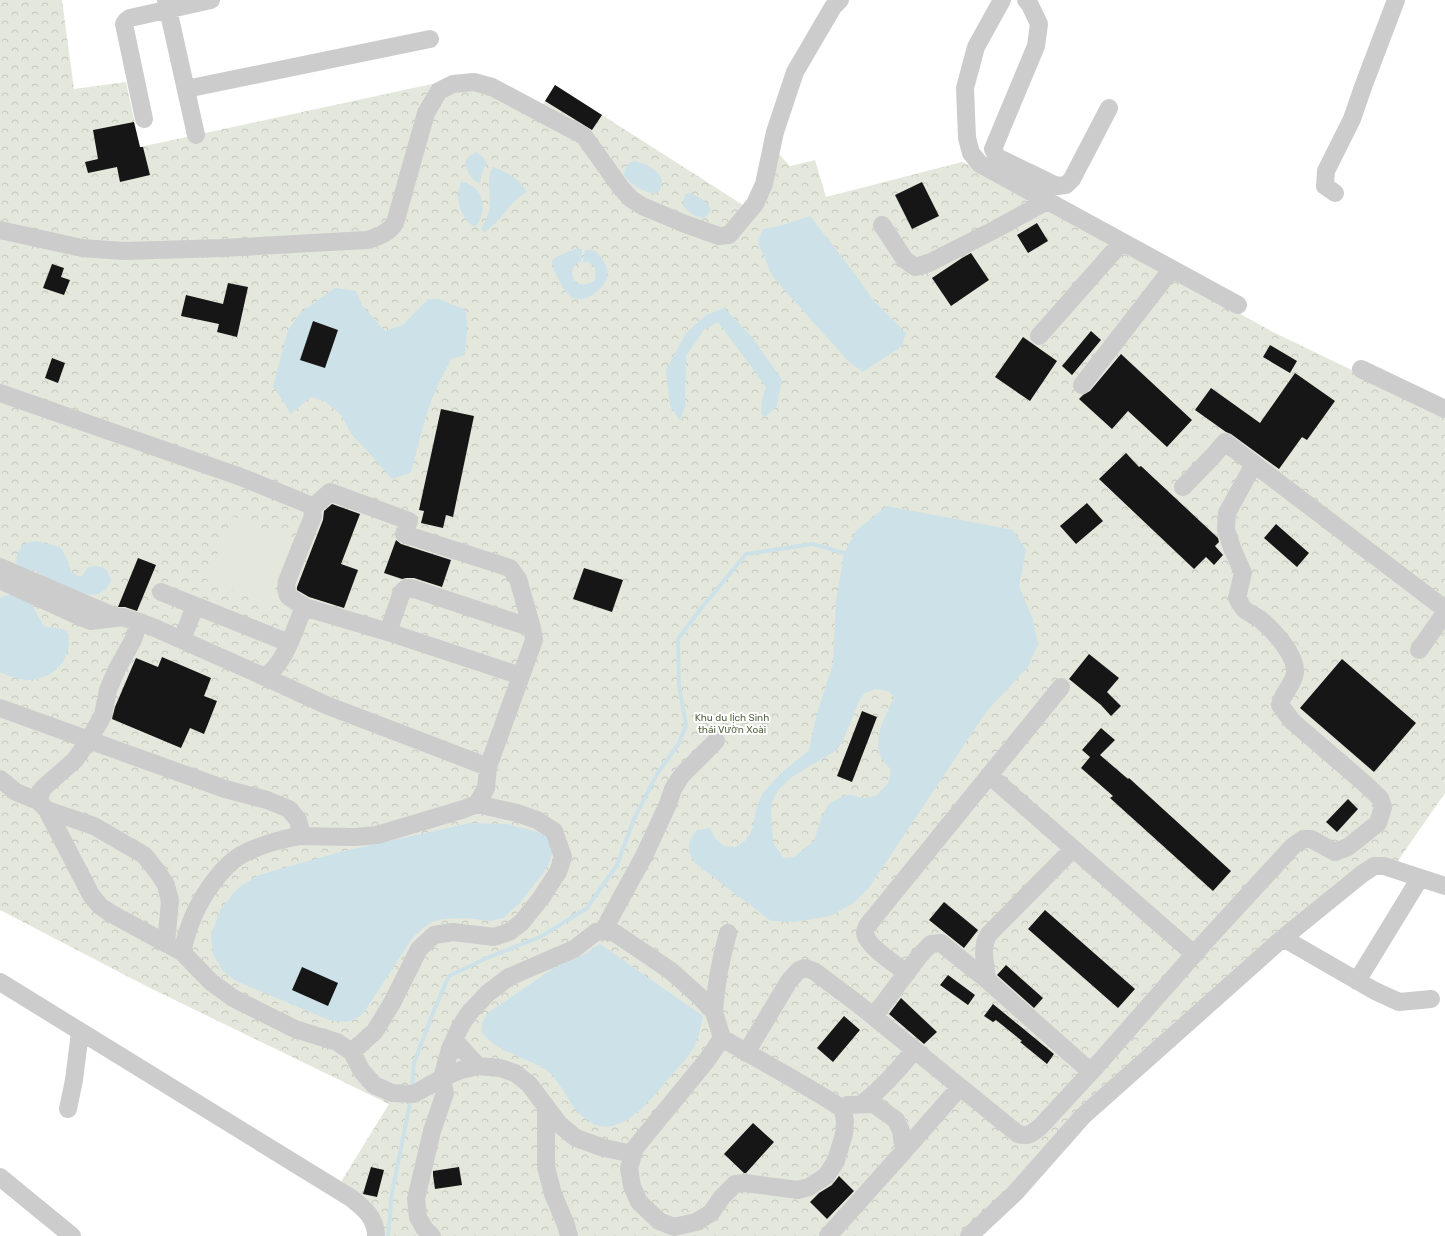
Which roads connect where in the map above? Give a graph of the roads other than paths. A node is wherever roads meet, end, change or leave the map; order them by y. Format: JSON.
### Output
{"nodes":[{"id":1,"x":211,"y":0,"type":"edge"},
{"id":2,"x":840,"y":0,"type":"edge"},
{"id":3,"x":1002,"y":0,"type":"edge"},
{"id":4,"x":1026,"y":0,"type":"edge"},
{"id":5,"x":1396,"y":0,"type":"edge"},
{"id":6,"x":167,"y":5,"type":"edge"},
{"id":7,"x":430,"y":39,"type":"dead end"},
{"id":8,"x":186,"y":90,"type":"junction"},
{"id":9,"x":1109,"y":108,"type":"dead end"},
{"id":10,"x":144,"y":119,"type":"dead end"},
{"id":11,"x":196,"y":135,"type":"dead end"},
{"id":12,"x":1334,"y":193,"type":"dead end"},
{"id":13,"x":1047,"y":201,"type":"junction"},
{"id":14,"x":882,"y":225,"type":"dead end"},
{"id":15,"x":0,"y":230,"type":"edge"},
{"id":16,"x":1122,"y":242,"type":"junction"},
{"id":17,"x":1171,"y":270,"type":"junction"},
{"id":18,"x":1238,"y":305,"type":"dead end"},
{"id":19,"x":1039,"y":336,"type":"dead end"},
{"id":20,"x":1361,"y":369,"type":"dead end"},
{"id":21,"x":1082,"y":385,"type":"dead end"},
{"id":22,"x":0,"y":393,"type":"edge"},
{"id":23,"x":1445,"y":409,"type":"edge"},
{"id":24,"x":1254,"y":464,"type":"junction"},
{"id":25,"x":1182,"y":487,"type":"dead end"},
{"id":26,"x":312,"y":508,"type":"junction"},
{"id":27,"x":0,"y":567,"type":"edge"},
{"id":28,"x":0,"y":580,"type":"edge"},
{"id":29,"x":161,"y":592,"type":"dead end"},
{"id":30,"x":195,"y":606,"type":"junction"},
{"id":31,"x":304,"y":607,"type":"junction"},
{"id":32,"x":1445,"y":609,"type":"edge"},
{"id":33,"x":1445,"y":613,"type":"edge"},
{"id":34,"x":116,"y":617,"type":"junction"},
{"id":35,"x":139,"y":622,"type":"junction"},
{"id":36,"x":532,"y":628,"type":"junction"},
{"id":37,"x":388,"y":632,"type":"junction"},
{"id":38,"x":182,"y":640,"type":"junction"},
{"id":39,"x":289,"y":643,"type":"junction"},
{"id":40,"x":1419,"y":650,"type":"dead end"},
{"id":41,"x":521,"y":676,"type":"junction"},
{"id":42,"x":265,"y":677,"type":"junction"},
{"id":43,"x":1061,"y":687,"type":"dead end"},
{"id":44,"x":0,"y":708,"type":"edge"},
{"id":45,"x":89,"y":740,"type":"junction"},
{"id":46,"x":716,"y":741,"type":"dead end"},
{"id":47,"x":488,"y":767,"type":"junction"},
{"id":48,"x":989,"y":775,"type":"junction"},
{"id":49,"x":0,"y":780,"type":"edge"},
{"id":50,"x":478,"y":804,"type":"junction"},
{"id":51,"x":43,"y":805,"type":"junction"},
{"id":52,"x":299,"y":836,"type":"junction"},
{"id":53,"x":1073,"y":848,"type":"junction"},
{"id":54,"x":1420,"y":878,"type":"junction"},
{"id":55,"x":1445,"y":886,"type":"edge"},
{"id":56,"x":603,"y":930,"type":"junction"},
{"id":57,"x":728,"y":933,"type":"dead end"},
{"id":58,"x":1283,"y":938,"type":"junction"},
{"id":59,"x":166,"y":943,"type":"junction"},
{"id":60,"x":182,"y":952,"type":"junction"},
{"id":61,"x":1194,"y":954,"type":"junction"},
{"id":62,"x":907,"y":973,"type":"junction"},
{"id":63,"x":987,"y":980,"type":"junction"},
{"id":64,"x":1357,"y":981,"type":"junction"},
{"id":65,"x":0,"y":982,"type":"edge"},
{"id":66,"x":1431,"y":999,"type":"dead end"},
{"id":67,"x":714,"y":1012,"type":"junction"},
{"id":68,"x":874,"y":1016,"type":"junction"},
{"id":69,"x":80,"y":1032,"type":"junction"},
{"id":70,"x":722,"y":1038,"type":"junction"},
{"id":71,"x":454,"y":1040,"type":"junction"},
{"id":72,"x":914,"y":1050,"type":"junction"},
{"id":73,"x":352,"y":1052,"type":"junction"},
{"id":74,"x":746,"y":1053,"type":"junction"},
{"id":75,"x":478,"y":1066,"type":"junction"},
{"id":76,"x":1091,"y":1072,"type":"junction"},
{"id":77,"x":442,"y":1078,"type":"junction"},
{"id":78,"x":960,"y":1087,"type":"junction"},
{"id":79,"x":862,"y":1104,"type":"junction"},
{"id":80,"x":546,"y":1106,"type":"junction"},
{"id":81,"x":68,"y":1109,"type":"dead end"},
{"id":82,"x":843,"y":1109,"type":"junction"},
{"id":83,"x":904,"y":1151,"type":"junction"},
{"id":84,"x":633,"y":1154,"type":"junction"},
{"id":85,"x":0,"y":1177,"type":"edge"},
{"id":86,"x":660,"y":1229,"type":"edge"},
{"id":87,"x":72,"y":1236,"type":"edge"},
{"id":88,"x":376,"y":1236,"type":"edge"},
{"id":89,"x":432,"y":1236,"type":"edge"},
{"id":90,"x":568,"y":1236,"type":"edge"},
{"id":91,"x":828,"y":1236,"type":"edge"},
{"id":92,"x":969,"y":1236,"type":"edge"}],
"edges":[{"from":1,"to":6,"type":"street"},
{"from":2,"to":15,"type":"street"},
{"from":3,"to":13,"type":"street"},
{"from":4,"to":9,"type":"street"},
{"from":5,"to":12,"type":"street"},
{"from":6,"to":8,"type":"street"},
{"from":6,"to":10,"type":"street"},
{"from":7,"to":8,"type":"street"},
{"from":8,"to":11,"type":"street"},
{"from":13,"to":14,"type":"street"},
{"from":13,"to":16,"type":"street"},
{"from":16,"to":17,"type":"street"},
{"from":16,"to":19,"type":"street"},
{"from":17,"to":18,"type":"street"},
{"from":17,"to":21,"type":"street"},
{"from":20,"to":23,"type":"street"},
{"from":22,"to":26,"type":"street"},
{"from":24,"to":25,"type":"street"},
{"from":24,"to":32,"type":"street"},
{"from":24,"to":61,"type":"street"},
{"from":26,"to":31,"type":"street"},
{"from":26,"to":36,"type":"street"},
{"from":27,"to":34,"type":"street"},
{"from":28,"to":34,"type":"street"},
{"from":29,"to":30,"type":"street"},
{"from":30,"to":38,"type":"street"},
{"from":30,"to":39,"type":"street"},
{"from":31,"to":37,"type":"street"},
{"from":31,"to":39,"type":"street"},
{"from":33,"to":40,"type":"street"},
{"from":34,"to":35,"type":"street"},
{"from":35,"to":38,"type":"street"},
{"from":35,"to":45,"type":"street"},
{"from":36,"to":37,"type":"street"},
{"from":36,"to":41,"type":"street"},
{"from":37,"to":41,"type":"street"},
{"from":38,"to":42,"type":"street"},
{"from":39,"to":42,"type":"street"},
{"from":41,"to":47,"type":"street"},
{"from":42,"to":47,"type":"street"},
{"from":43,"to":48,"type":"street"},
{"from":44,"to":45,"type":"street"},
{"from":45,"to":51,"type":"street"},
{"from":45,"to":52,"type":"street"},
{"from":46,"to":56,"type":"street"},
{"from":47,"to":50,"type":"street"},
{"from":48,"to":53,"type":"street"},
{"from":48,"to":62,"type":"street"},
{"from":49,"to":51,"type":"street"},
{"from":50,"to":52,"type":"street"},
{"from":50,"to":73,"type":"street"},
{"from":51,"to":59,"type":"street"},
{"from":51,"to":59,"type":"street"},
{"from":52,"to":60,"type":"street"},
{"from":53,"to":61,"type":"street"},
{"from":53,"to":63,"type":"street"},
{"from":54,"to":55,"type":"street"},
{"from":54,"to":58,"type":"street"},
{"from":54,"to":64,"type":"street"},
{"from":56,"to":67,"type":"street"},
{"from":56,"to":71,"type":"street"},
{"from":57,"to":67,"type":"street"},
{"from":58,"to":64,"type":"street"},
{"from":58,"to":92,"type":"street"},
{"from":59,"to":60,"type":"street"},
{"from":60,"to":73,"type":"street"},
{"from":61,"to":76,"type":"street"},
{"from":62,"to":63,"type":"street"},
{"from":62,"to":68,"type":"street"},
{"from":63,"to":76,"type":"street"},
{"from":64,"to":66,"type":"street"},
{"from":65,"to":69,"type":"street"},
{"from":67,"to":70,"type":"street"},
{"from":68,"to":72,"type":"street"},
{"from":68,"to":74,"type":"street"},
{"from":69,"to":81,"type":"street"},
{"from":69,"to":88,"type":"street"},
{"from":70,"to":74,"type":"street"},
{"from":70,"to":84,"type":"street"},
{"from":71,"to":75,"type":"street"},
{"from":71,"to":77,"type":"street"},
{"from":72,"to":78,"type":"street"},
{"from":72,"to":79,"type":"street"},
{"from":73,"to":77,"type":"street"},
{"from":74,"to":82,"type":"street"},
{"from":75,"to":77,"type":"street"},
{"from":75,"to":80,"type":"street"},
{"from":76,"to":78,"type":"street"},
{"from":77,"to":89,"type":"street"},
{"from":78,"to":83,"type":"street"},
{"from":79,"to":82,"type":"street"},
{"from":79,"to":83,"type":"street"},
{"from":80,"to":84,"type":"street"},
{"from":80,"to":90,"type":"street"},
{"from":82,"to":86,"type":"street"},
{"from":83,"to":91,"type":"street"},
{"from":84,"to":86,"type":"street"},
{"from":85,"to":87,"type":"street"}]}
